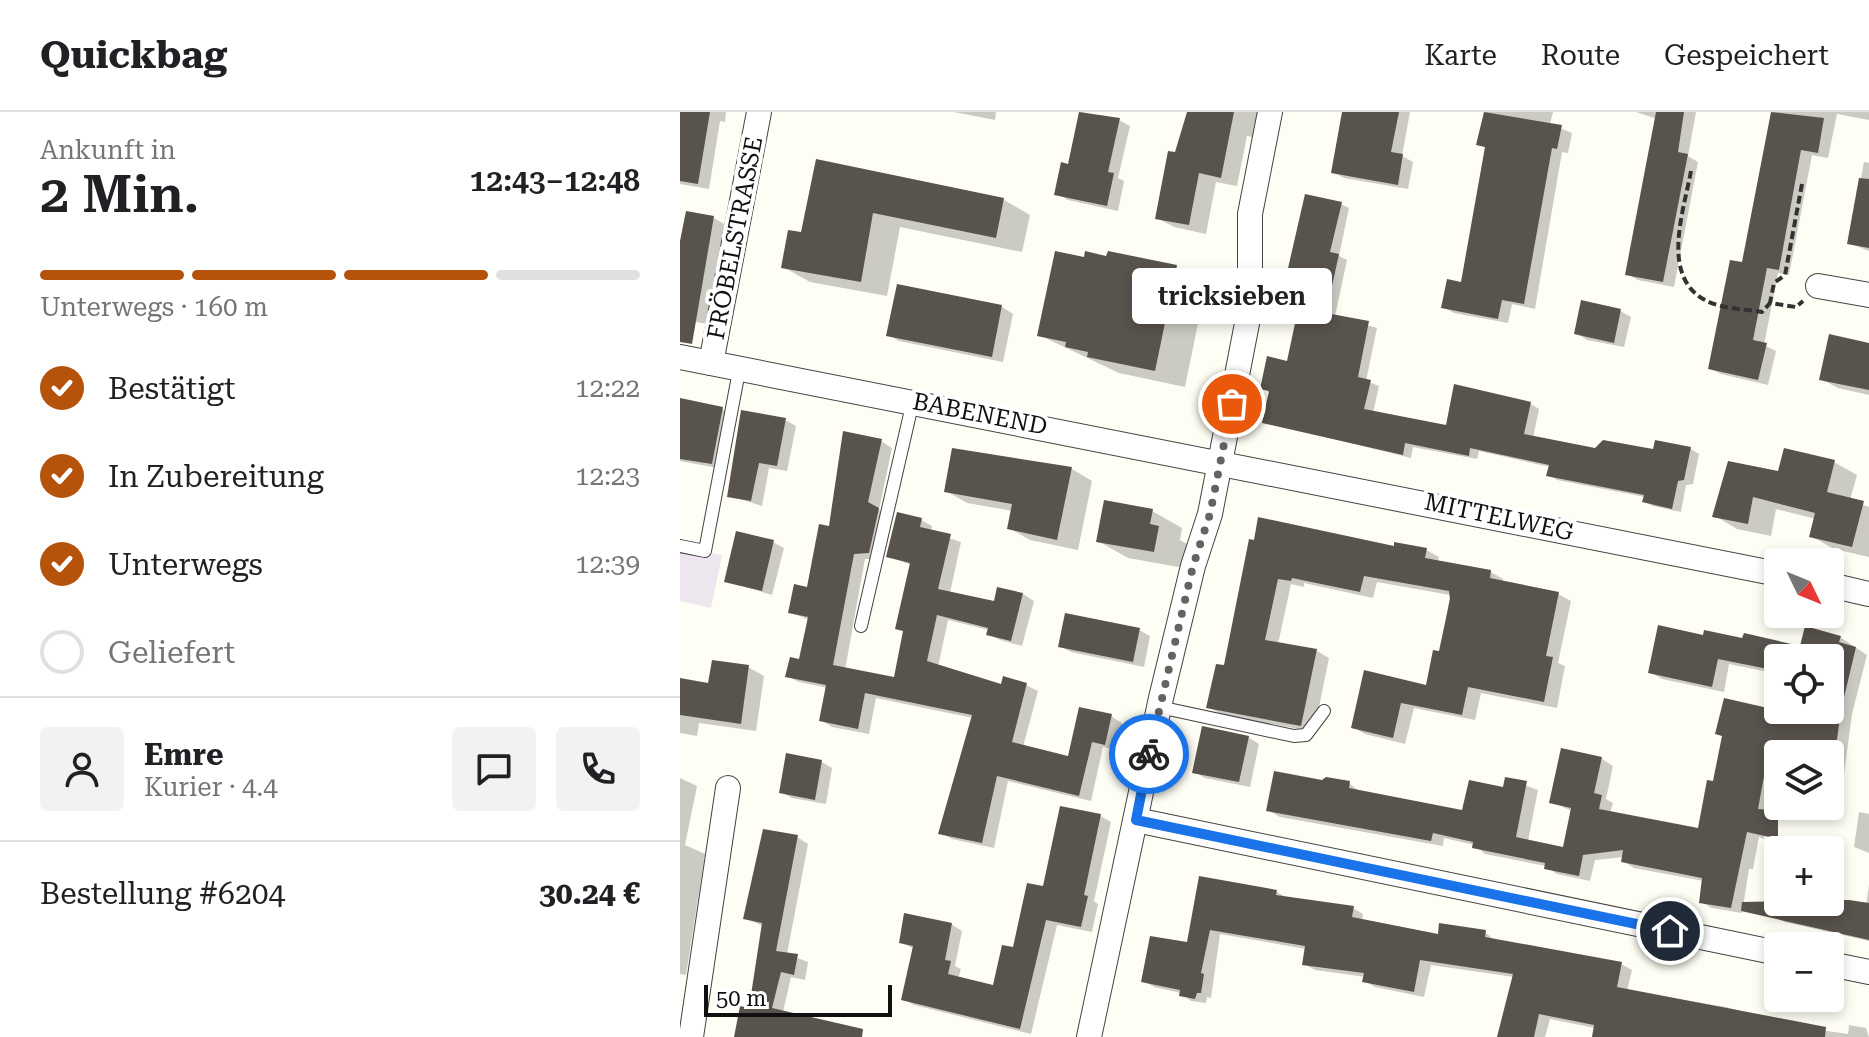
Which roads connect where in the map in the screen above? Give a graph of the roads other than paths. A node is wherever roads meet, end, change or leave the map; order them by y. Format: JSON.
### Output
{"nodes":[{"id":1,"x":759,"y":112,"type":"edge"},
{"id":2,"x":1270,"y":112,"type":"edge"},
{"id":3,"x":1818,"y":286,"type":"road end"},
{"id":4,"x":1869,"y":295,"type":"edge"},
{"id":5,"x":680,"y":357,"type":"edge"},
{"id":6,"x":711,"y":363,"type":"junction"},
{"id":7,"x":739,"y":371,"type":"junction"},
{"id":8,"x":913,"y":401,"type":"junction"},
{"id":9,"x":1220,"y":462,"type":"junction"},
{"id":10,"x":680,"y":546,"type":"edge"},
{"id":11,"x":1764,"y":571,"type":"edge"},
{"id":12,"x":1844,"y":588,"type":"edge"},
{"id":13,"x":1869,"y":594,"type":"edge"},
{"id":14,"x":861,"y":626,"type":"dead end"},
{"id":15,"x":1159,"y":707,"type":"junction"},
{"id":16,"x":1324,"y":711,"type":"dead end"},
{"id":17,"x":728,"y":788,"type":"dead end"},
{"id":18,"x":1136,"y":820,"type":"junction"},
{"id":19,"x":1764,"y":950,"type":"edge"},
{"id":20,"x":1844,"y":967,"type":"edge"},
{"id":21,"x":1869,"y":972,"type":"edge"},
{"id":22,"x":691,"y":1037,"type":"edge"},
{"id":23,"x":1089,"y":1037,"type":"edge"}],
"edges":[{"from":1,"to":6,"type":"street","name":"FRÖBELSTRASSE"},
{"from":2,"to":9,"type":"street"},
{"from":3,"to":4,"type":"street"},
{"from":5,"to":6,"type":"street","name":"BABENEND"},
{"from":6,"to":7,"type":"street","name":"BABENEND"},
{"from":7,"to":8,"type":"street","name":"BABENEND"},
{"from":7,"to":10,"type":"lane"},
{"from":8,"to":9,"type":"street","name":"BABENEND"},
{"from":8,"to":14,"type":"lane"},
{"from":9,"to":11,"type":"street","name":"MITTELWEG"},
{"from":9,"to":15,"type":"street"},
{"from":12,"to":13,"type":"street"},
{"from":15,"to":16,"type":"lane"},
{"from":15,"to":18,"type":"street"},
{"from":17,"to":22,"type":"street"},
{"from":18,"to":19,"type":"street"},
{"from":18,"to":23,"type":"street"},
{"from":20,"to":21,"type":"street"}]}
